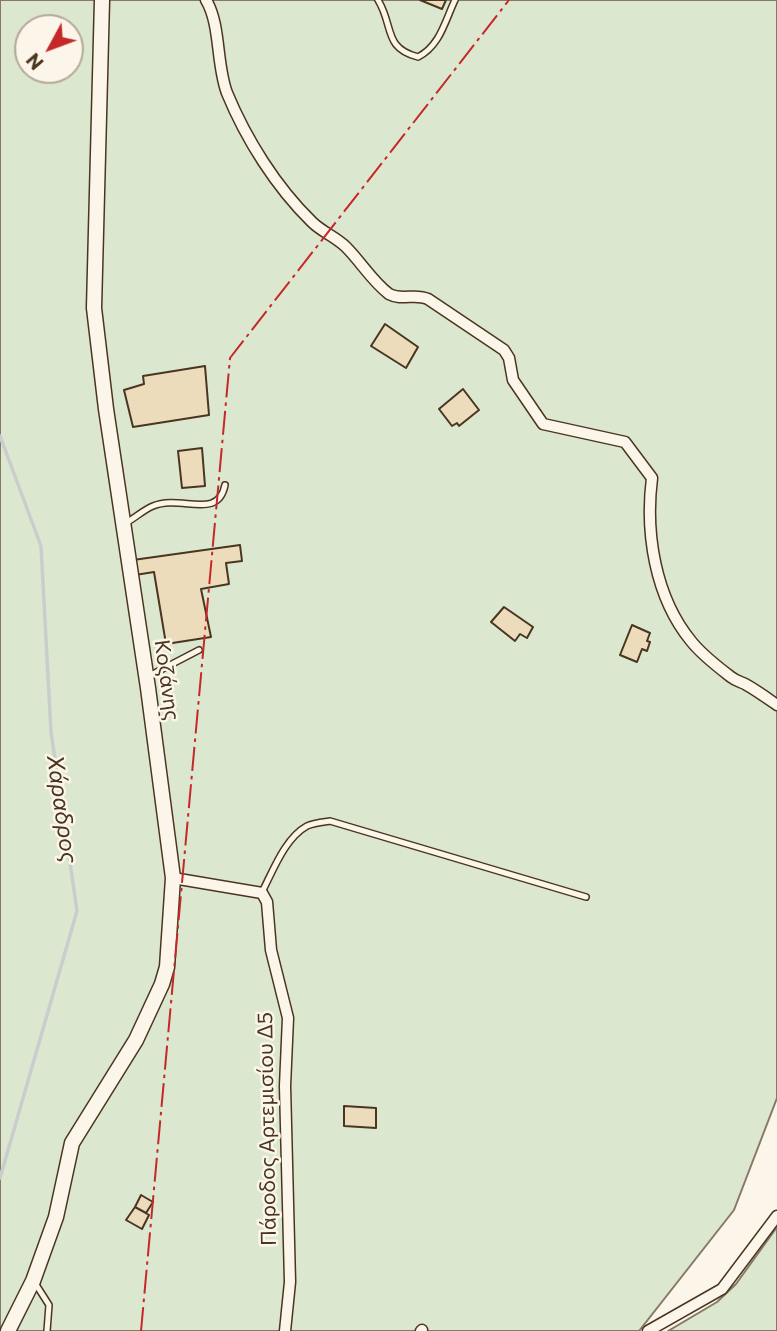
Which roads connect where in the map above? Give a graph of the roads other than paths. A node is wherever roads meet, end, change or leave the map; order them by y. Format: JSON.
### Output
{"nodes":[{"id":1,"x":102,"y":0,"type":"edge"},
{"id":2,"x":206,"y":0,"type":"edge"},
{"id":3,"x":378,"y":0,"type":"edge"},
{"id":4,"x":455,"y":0,"type":"edge"},
{"id":5,"x":225,"y":485,"type":"dead end"},
{"id":6,"x":123,"y":524,"type":"junction"},
{"id":7,"x":198,"y":650,"type":"dead end"},
{"id":8,"x":146,"y":677,"type":"junction"},
{"id":9,"x":777,"y":705,"type":"edge"},
{"id":10,"x":173,"y":878,"type":"junction"},
{"id":11,"x":262,"y":893,"type":"junction"},
{"id":12,"x":586,"y":897,"type":"dead end"},
{"id":13,"x":777,"y":1216,"type":"edge"},
{"id":14,"x":33,"y":1281,"type":"junction"},
{"id":15,"x":8,"y":1331,"type":"edge"},
{"id":16,"x":47,"y":1331,"type":"edge"},
{"id":17,"x":285,"y":1331,"type":"edge"},
{"id":18,"x":648,"y":1331,"type":"edge"}],
"edges":[{"from":1,"to":6,"type":"street","name":"Κοζάνης"},
{"from":2,"to":9,"type":"street"},
{"from":3,"to":4,"type":"lane"},
{"from":5,"to":6,"type":"lane"},
{"from":6,"to":8,"type":"street","name":"Κοζάνης"},
{"from":7,"to":8,"type":"lane"},
{"from":8,"to":10,"type":"street","name":"Κοζάνης"},
{"from":10,"to":11,"type":"street"},
{"from":10,"to":14,"type":"street","name":"Κοζάνης"},
{"from":11,"to":12,"type":"lane"},
{"from":11,"to":17,"type":"street","name":"Πάροδος Αρτεμισίου Δ5"},
{"from":13,"to":18,"type":"street"},
{"from":14,"to":15,"type":"street","name":"Κοζάνης"},
{"from":14,"to":16,"type":"lane"}]}
